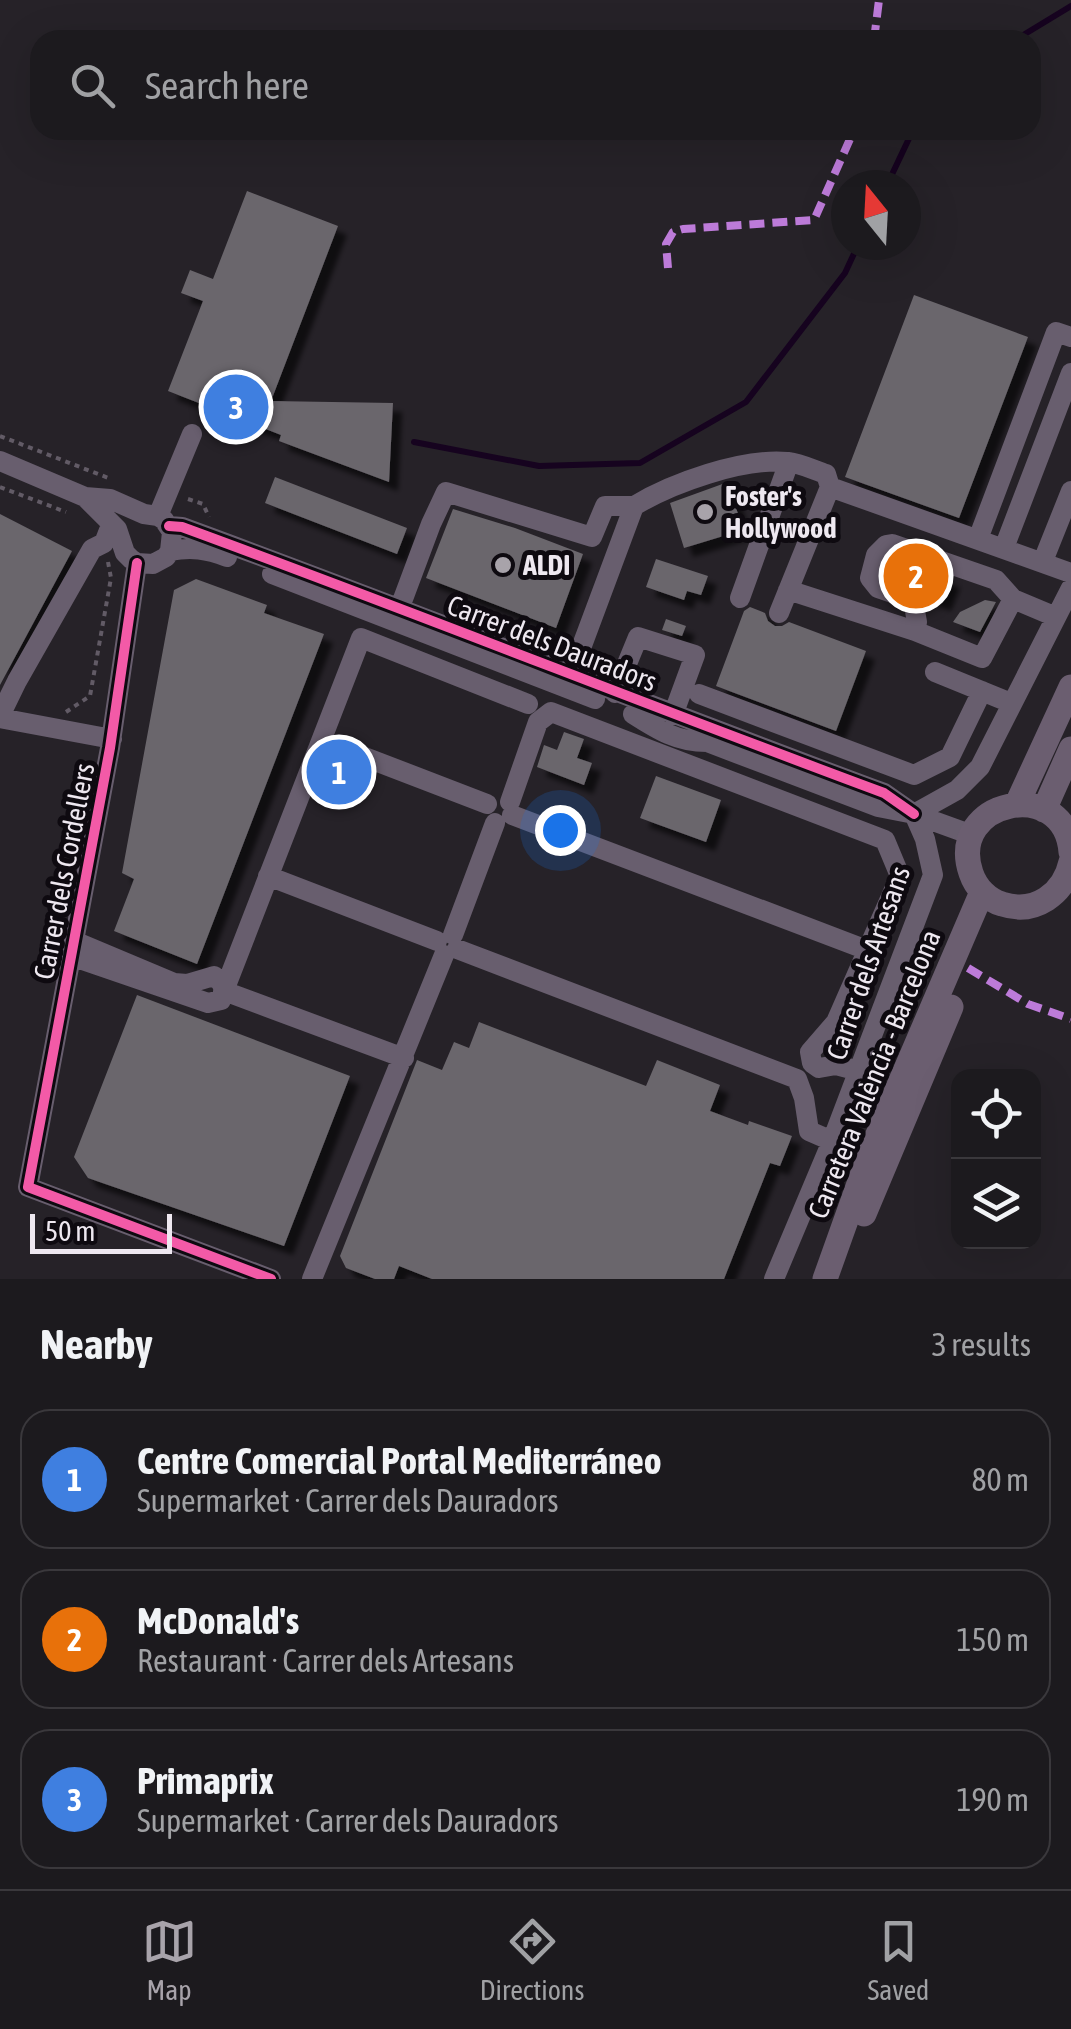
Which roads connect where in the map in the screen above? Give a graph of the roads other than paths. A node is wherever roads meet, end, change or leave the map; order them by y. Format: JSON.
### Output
{"nodes":[{"id":1,"x":1071,"y":337,"type":"edge"},
{"id":2,"x":1071,"y":373,"type":"edge"},
{"id":3,"x":192,"y":434,"type":"dead end"},
{"id":4,"x":0,"y":462,"type":"edge"},
{"id":5,"x":789,"y":462,"type":"junction"},
{"id":6,"x":830,"y":487,"type":"junction"},
{"id":7,"x":1071,"y":491,"type":"edge"},
{"id":8,"x":85,"y":497,"type":"junction"},
{"id":9,"x":634,"y":506,"type":"junction"},
{"id":10,"x":157,"y":519,"type":"junction"},
{"id":11,"x":113,"y":538,"type":"junction"},
{"id":12,"x":978,"y":539,"type":"junction"},
{"id":13,"x":1004,"y":548,"type":"junction"},
{"id":14,"x":170,"y":551,"type":"junction"},
{"id":15,"x":1043,"y":561,"type":"junction"},
{"id":16,"x":137,"y":563,"type":"junction"},
{"id":17,"x":1071,"y":572,"type":"edge"},
{"id":18,"x":1071,"y":588,"type":"edge"},
{"id":19,"x":788,"y":590,"type":"junction"},
{"id":20,"x":740,"y":598,"type":"dead end"},
{"id":21,"x":1013,"y":599,"type":"junction"},
{"id":22,"x":400,"y":607,"type":"junction"},
{"id":23,"x":780,"y":613,"type":"dead end"},
{"id":24,"x":1056,"y":617,"type":"junction"},
{"id":25,"x":914,"y":631,"type":"junction"},
{"id":26,"x":458,"y":648,"type":"junction"},
{"id":27,"x":935,"y":672,"type":"dead end"},
{"id":28,"x":570,"y":675,"type":"junction"},
{"id":29,"x":1071,"y":687,"type":"edge"},
{"id":30,"x":982,"y":691,"type":"junction"},
{"id":31,"x":616,"y":692,"type":"junction"},
{"id":32,"x":698,"y":694,"type":"dead end"},
{"id":33,"x":1011,"y":703,"type":"junction"},
{"id":34,"x":528,"y":704,"type":"junction"},
{"id":35,"x":633,"y":714,"type":"junction"},
{"id":36,"x":0,"y":717,"type":"edge"},
{"id":37,"x":680,"y":718,"type":"junction"},
{"id":38,"x":112,"y":739,"type":"junction"},
{"id":39,"x":323,"y":740,"type":"junction"},
{"id":40,"x":1071,"y":749,"type":"edge"},
{"id":41,"x":1017,"y":804,"type":"junction"},
{"id":42,"x":500,"y":808,"type":"junction"},
{"id":43,"x":1044,"y":810,"type":"junction"},
{"id":44,"x":914,"y":814,"type":"junction"},
{"id":45,"x":972,"y":836,"type":"junction"},
{"id":46,"x":1071,"y":852,"type":"edge"},
{"id":47,"x":1071,"y":862,"type":"edge"},
{"id":48,"x":268,"y":876,"type":"junction"},
{"id":49,"x":989,"y":898,"type":"junction"},
{"id":50,"x":448,"y":945,"type":"junction"},
{"id":51,"x":73,"y":948,"type":"junction"},
{"id":52,"x":867,"y":950,"type":"junction"},
{"id":53,"x":224,"y":990,"type":"junction"},
{"id":54,"x":404,"y":1058,"type":"junction"},
{"id":55,"x":859,"y":1070,"type":"junction"},
{"id":56,"x":832,"y":1141,"type":"junction"},
{"id":57,"x":270,"y":1279,"type":"edge"},
{"id":58,"x":312,"y":1279,"type":"edge"},
{"id":59,"x":774,"y":1279,"type":"edge"},
{"id":60,"x":825,"y":1279,"type":"edge"},
{"id":61,"x":837,"y":1279,"type":"edge"}],
"edges":[{"from":1,"to":12,"type":"street"},
{"from":2,"to":13,"type":"street"},
{"from":3,"to":10,"type":"street"},
{"from":4,"to":8,"type":"street","name":"Carrer dels Dauradors"},
{"from":5,"to":6,"type":"street"},
{"from":5,"to":9,"type":"street"},
{"from":5,"to":20,"type":"street"},
{"from":6,"to":12,"type":"street"},
{"from":6,"to":19,"type":"street"},
{"from":7,"to":15,"type":"street"},
{"from":8,"to":10,"type":"street","name":"Carrer dels Dauradors"},
{"from":8,"to":11,"type":"street","name":"Carrer dels Dauradors"},
{"from":9,"to":22,"type":"street"},
{"from":9,"to":28,"type":"street"},
{"from":10,"to":11,"type":"street"},
{"from":10,"to":14,"type":"street"},
{"from":10,"to":22,"type":"street","name":"Carrer dels Dauradors"},
{"from":11,"to":16,"type":"street"},
{"from":11,"to":36,"type":"street"},
{"from":12,"to":13,"type":"street"},
{"from":13,"to":15,"type":"street"},
{"from":14,"to":16,"type":"street"},
{"from":14,"to":26,"type":"street","name":"Carrer dels Dauradors"},
{"from":15,"to":17,"type":"street"},
{"from":16,"to":38,"type":"street","name":"Carrer dels Cordellers"},
{"from":18,"to":24,"type":"street"},
{"from":19,"to":23,"type":"street"},
{"from":19,"to":25,"type":"street"},
{"from":21,"to":24,"type":"street"},
{"from":21,"to":25,"type":"street"},
{"from":21,"to":25,"type":"street"},
{"from":22,"to":28,"type":"street","name":"Carrer dels Dauradors"},
{"from":24,"to":33,"type":"street"},
{"from":26,"to":34,"type":"street"},
{"from":26,"to":35,"type":"street","name":"Carrer dels Dauradors"},
{"from":27,"to":30,"type":"street"},
{"from":28,"to":31,"type":"street","name":"Carrer dels Dauradors"},
{"from":29,"to":41,"type":"main road"},
{"from":30,"to":32,"type":"street"},
{"from":30,"to":33,"type":"street"},
{"from":31,"to":37,"type":"street","name":"Carrer dels Dauradors"},
{"from":31,"to":37,"type":"street"},
{"from":33,"to":44,"type":"street"},
{"from":34,"to":39,"type":"street"},
{"from":34,"to":42,"type":"street"},
{"from":35,"to":37,"type":"street","name":"Carrer dels Dauradors"},
{"from":35,"to":44,"type":"street","name":"Carrer dels Dauradors"},
{"from":36,"to":38,"type":"street"},
{"from":37,"to":44,"type":"street","name":"Carrer dels Dauradors"},
{"from":38,"to":51,"type":"street","name":"Carrer dels Cordellers"},
{"from":39,"to":42,"type":"street"},
{"from":39,"to":48,"type":"street"},
{"from":40,"to":43,"type":"main road"},
{"from":41,"to":43,"type":"main road"},
{"from":41,"to":45,"type":"main road"},
{"from":42,"to":50,"type":"street"},
{"from":42,"to":52,"type":"street"},
{"from":42,"to":52,"type":"street"},
{"from":43,"to":46,"type":"main road"},
{"from":44,"to":45,"type":"street","name":"Carrer dels Dauradors"},
{"from":44,"to":55,"type":"street","name":"Carrer dels Artesans"},
{"from":45,"to":49,"type":"main road"},
{"from":47,"to":49,"type":"main road"},
{"from":48,"to":50,"type":"street"},
{"from":48,"to":53,"type":"street"},
{"from":49,"to":60,"type":"main road","name":"Carretera València - Barcelona"},
{"from":49,"to":61,"type":"main road","name":"Carretera València - Barcelona"},
{"from":50,"to":54,"type":"street"},
{"from":50,"to":56,"type":"street"},
{"from":51,"to":53,"type":"street"},
{"from":51,"to":57,"type":"street","name":"Carrer dels Cordellers"},
{"from":52,"to":55,"type":"street"},
{"from":53,"to":54,"type":"street"},
{"from":54,"to":58,"type":"street"},
{"from":55,"to":56,"type":"street","name":"Carrer dels Artesans"},
{"from":56,"to":59,"type":"street","name":"Carrer dels Artesans"}]}
